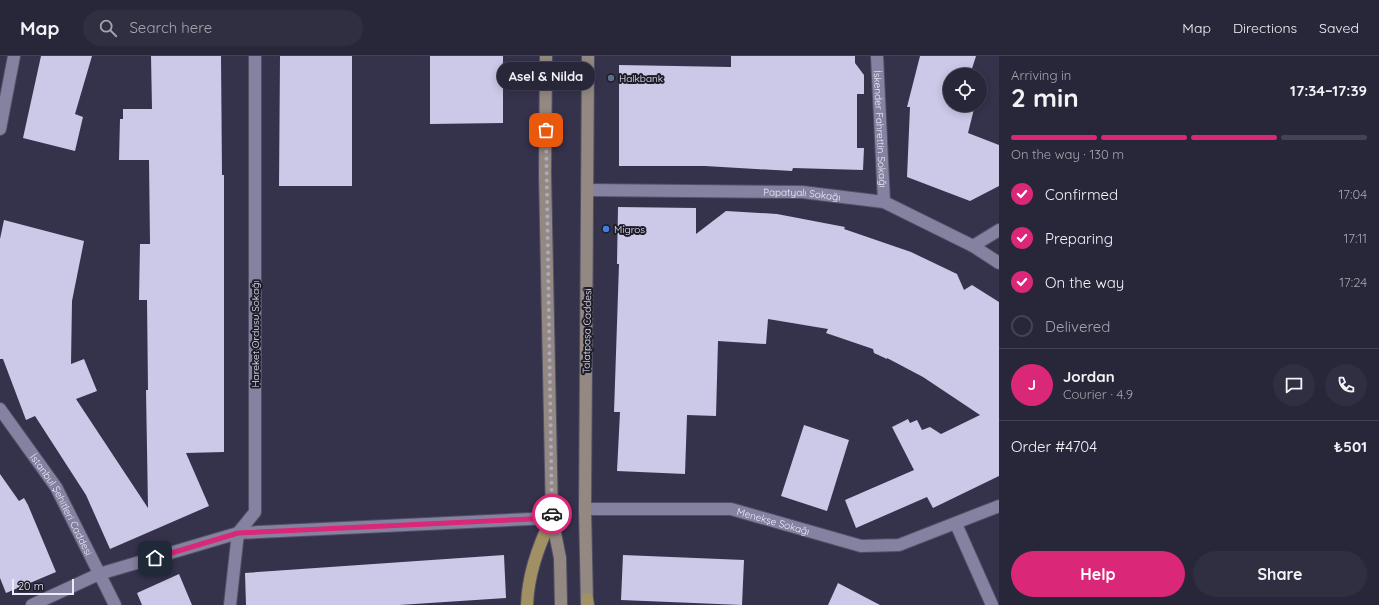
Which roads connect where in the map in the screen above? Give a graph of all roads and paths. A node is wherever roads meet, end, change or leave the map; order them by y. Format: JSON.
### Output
{"nodes":[{"id":1,"x":14,"y":56,"type":"edge"},
{"id":2,"x":255,"y":56,"type":"edge"},
{"id":3,"x":546,"y":56,"type":"edge"},
{"id":4,"x":588,"y":56,"type":"edge"},
{"id":5,"x":877,"y":56,"type":"edge"},
{"id":6,"x":0,"y":130,"type":"edge"},
{"id":7,"x":588,"y":190,"type":"junction"},
{"id":8,"x":884,"y":202,"type":"junction"},
{"id":9,"x":999,"y":230,"type":"edge"},
{"id":10,"x":973,"y":246,"type":"junction"},
{"id":11,"x":999,"y":263,"type":"edge"},
{"id":12,"x":0,"y":409,"type":"edge"},
{"id":13,"x":999,"y":506,"type":"edge"},
{"id":14,"x":585,"y":509,"type":"junction"},
{"id":15,"x":552,"y":518,"type":"junction"},
{"id":16,"x":956,"y":524,"type":"junction"},
{"id":17,"x":238,"y":533,"type":"junction"},
{"id":18,"x":99,"y":574,"type":"junction"},
{"id":19,"x":587,"y":603,"type":"edge"},
{"id":20,"x":32,"y":605,"type":"edge"},
{"id":21,"x":114,"y":605,"type":"edge"},
{"id":22,"x":230,"y":605,"type":"edge"},
{"id":23,"x":527,"y":605,"type":"edge"},
{"id":24,"x":561,"y":605,"type":"edge"},
{"id":25,"x":992,"y":605,"type":"edge"}],
"edges":[{"from":1,"to":6,"type":"street"},
{"from":2,"to":17,"type":"street","name":"Hareket Ordusu Sokağı"},
{"from":3,"to":15,"type":"main road"},
{"from":4,"to":7,"type":"main road","name":"Talatpaşa Caddesi"},
{"from":5,"to":8,"type":"street","name":"İskender Fahrettin Sokağı"},
{"from":7,"to":8,"type":"street","name":"Papatyalı Sokağı"},
{"from":7,"to":14,"type":"main road","name":"Talatpaşa Caddesi"},
{"from":8,"to":10,"type":"street","name":"Papatyalı Sokağı"},
{"from":9,"to":10,"type":"street"},
{"from":10,"to":11,"type":"street","name":"Papatyalı Sokağı"},
{"from":12,"to":18,"type":"street","name":"İstanbul Şehitleri Caddesi"},
{"from":13,"to":16,"type":"street","name":"Menekşe Sokağı"},
{"from":14,"to":16,"type":"street","name":"Menekşe Sokağı"},
{"from":14,"to":19,"type":"main road","name":"Talatpaşa Caddesi"},
{"from":15,"to":17,"type":"street"},
{"from":15,"to":23,"type":"main road"},
{"from":15,"to":24,"type":"main road"},
{"from":16,"to":25,"type":"street"},
{"from":17,"to":18,"type":"street"},
{"from":17,"to":22,"type":"street"},
{"from":18,"to":20,"type":"street"},
{"from":18,"to":21,"type":"street","name":"İstanbul Şehitleri Caddesi"}]}
